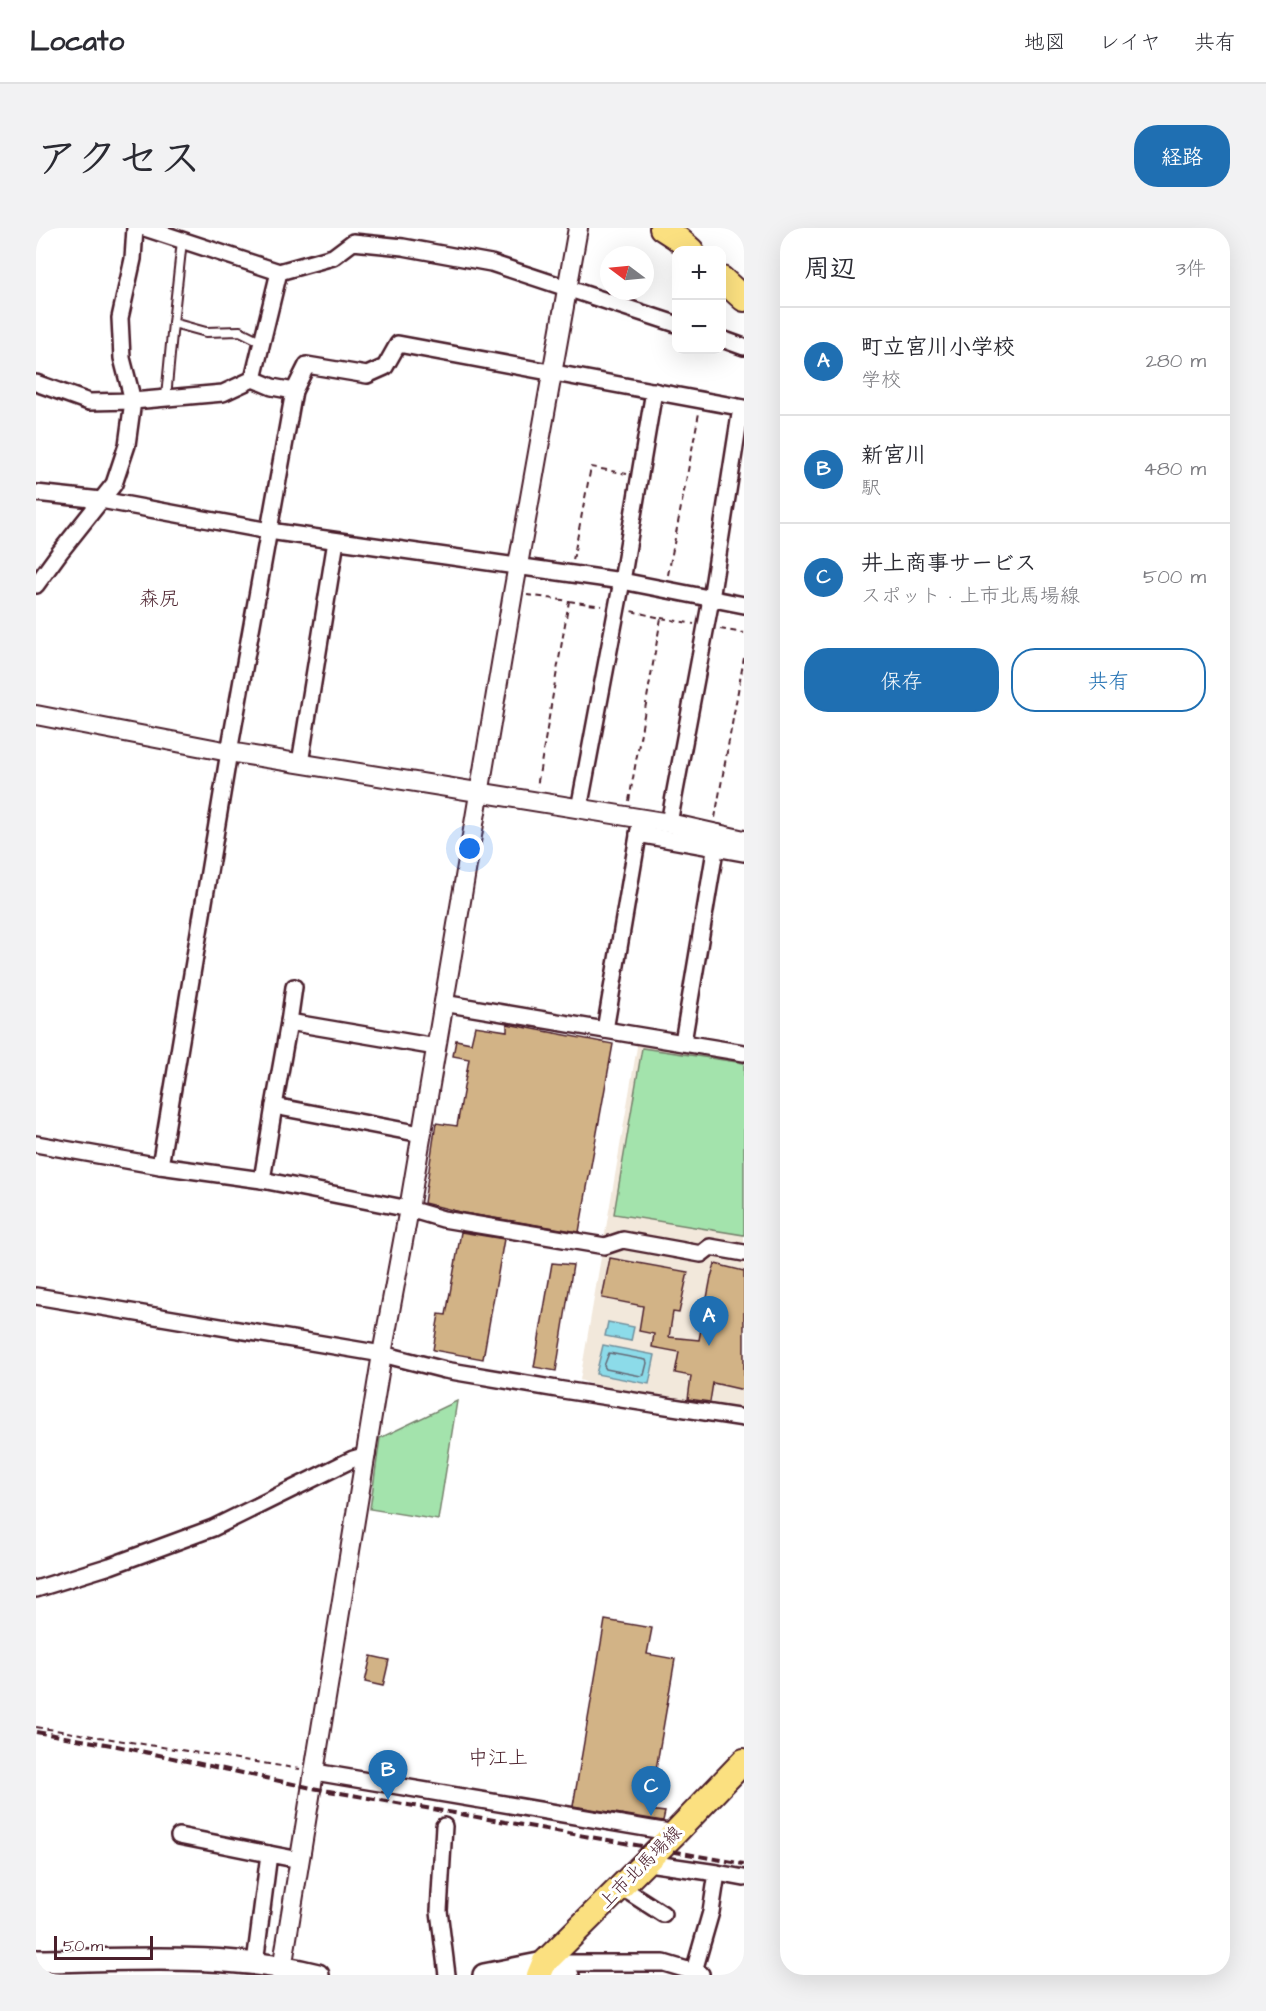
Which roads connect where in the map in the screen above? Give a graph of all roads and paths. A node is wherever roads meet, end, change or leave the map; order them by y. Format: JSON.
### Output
{"nodes":[{"id":1,"x":135,"y":228,"type":"edge"},
{"id":2,"x":145,"y":228,"type":"edge"},
{"id":3,"x":578,"y":228,"type":"edge"},
{"id":4,"x":662,"y":228,"type":"edge"},
{"id":5,"x":353,"y":235,"type":"edge"},
{"id":6,"x":182,"y":241,"type":"junction"},
{"id":7,"x":686,"y":246,"type":"edge"},
{"id":8,"x":279,"y":272,"type":"junction"},
{"id":9,"x":726,"y":283,"type":"edge"},
{"id":10,"x":568,"y":287,"type":"junction"},
{"id":11,"x":744,"y":299,"type":"edge"},
{"id":12,"x":173,"y":323,"type":"junction"},
{"id":13,"x":672,"y":323,"type":"edge"},
{"id":14,"x":726,"y":340,"type":"edge"},
{"id":15,"x":263,"y":342,"type":"junction"},
{"id":16,"x":744,"y":347,"type":"edge"},
{"id":17,"x":552,"y":372,"type":"junction"},
{"id":18,"x":253,"y":379,"type":"junction"},
{"id":19,"x":36,"y":383,"type":"edge"},
{"id":20,"x":654,"y":390,"type":"junction"},
{"id":21,"x":294,"y":391,"type":"junction"},
{"id":22,"x":166,"y":397,"type":"junction"},
{"id":23,"x":701,"y":400,"type":"junction"},
{"id":24,"x":133,"y":401,"type":"junction"},
{"id":25,"x":742,"y":408,"type":"edge"},
{"id":26,"x":639,"y":476,"type":"junction"},
{"id":27,"x":36,"y":494,"type":"edge"},
{"id":28,"x":101,"y":500,"type":"junction"},
{"id":29,"x":269,"y":531,"type":"junction"},
{"id":30,"x":336,"y":541,"type":"junction"},
{"id":31,"x":517,"y":568,"type":"junction"},
{"id":32,"x":570,"y":574,"type":"junction"},
{"id":33,"x":622,"y":581,"type":"junction"},
{"id":34,"x":36,"y":585,"type":"edge"},
{"id":35,"x":665,"y":590,"type":"junction"},
{"id":36,"x":513,"y":593,"type":"junction"},
{"id":37,"x":711,"y":599,"type":"junction"},
{"id":38,"x":569,"y":602,"type":"junction"},
{"id":39,"x":744,"y":605,"type":"edge"},
{"id":40,"x":616,"y":608,"type":"junction"},
{"id":41,"x":744,"y":658,"type":"edge"},
{"id":42,"x":36,"y":715,"type":"edge"},
{"id":43,"x":229,"y":752,"type":"junction"},
{"id":44,"x":300,"y":763,"type":"junction"},
{"id":45,"x":479,"y":792,"type":"junction"},
{"id":46,"x":534,"y":801,"type":"junction"},
{"id":47,"x":579,"y":809,"type":"junction"},
{"id":48,"x":635,"y":822,"type":"junction"},
{"id":49,"x":669,"y":822,"type":"junction"},
{"id":50,"x":715,"y":838,"type":"junction"},
{"id":51,"x":744,"y":840,"type":"edge"},
{"id":52,"x":744,"y":853,"type":"edge"},
{"id":53,"x":294,"y":987,"type":"dead end"},
{"id":54,"x":443,"y":1003,"type":"junction"},
{"id":55,"x":289,"y":1022,"type":"junction"},
{"id":56,"x":605,"y":1030,"type":"junction"},
{"id":57,"x":683,"y":1042,"type":"junction"},
{"id":58,"x":436,"y":1047,"type":"junction"},
{"id":59,"x":744,"y":1053,"type":"edge"},
{"id":60,"x":274,"y":1106,"type":"junction"},
{"id":61,"x":421,"y":1134,"type":"junction"},
{"id":62,"x":36,"y":1144,"type":"edge"},
{"id":63,"x":160,"y":1166,"type":"junction"},
{"id":64,"x":262,"y":1180,"type":"junction"},
{"id":65,"x":409,"y":1209,"type":"junction"},
{"id":66,"x":744,"y":1253,"type":"edge"},
{"id":67,"x":36,"y":1296,"type":"edge"},
{"id":68,"x":382,"y":1354,"type":"junction"},
{"id":69,"x":744,"y":1418,"type":"edge"},
{"id":70,"x":367,"y":1455,"type":"junction"},
{"id":71,"x":36,"y":1589,"type":"edge"},
{"id":72,"x":36,"y":1727,"type":"edge"},
{"id":73,"x":743,"y":1762,"type":"edge"},
{"id":74,"x":315,"y":1772,"type":"junction"},
{"id":75,"x":444,"y":1826,"type":"dead end"},
{"id":76,"x":675,"y":1833,"type":"junction"},
{"id":77,"x":179,"y":1836,"type":"dead end"},
{"id":78,"x":269,"y":1854,"type":"junction"},
{"id":79,"x":300,"y":1860,"type":"junction"},
{"id":80,"x":648,"y":1860,"type":"junction"},
{"id":81,"x":717,"y":1873,"type":"junction"},
{"id":82,"x":744,"y":1878,"type":"edge"},
{"id":83,"x":621,"y":1887,"type":"junction"},
{"id":84,"x":663,"y":1914,"type":"dead end"},
{"id":85,"x":36,"y":1961,"type":"edge"},
{"id":86,"x":255,"y":1963,"type":"junction"},
{"id":87,"x":542,"y":1969,"type":"edge"},
{"id":88,"x":282,"y":1971,"type":"edge"},
{"id":89,"x":698,"y":1973,"type":"edge"},
{"id":90,"x":318,"y":1975,"type":"edge"},
{"id":91,"x":447,"y":1975,"type":"edge"},
{"id":92,"x":484,"y":1975,"type":"edge"},
{"id":93,"x":571,"y":1975,"type":"edge"}],
"edges":[{"from":1,"to":24,"type":"street"},
{"from":2,"to":6,"type":"street"},
{"from":3,"to":10,"type":"street"},
{"from":4,"to":7,"type":"main road"},
{"from":5,"to":8,"type":"street"},
{"from":5,"to":10,"type":"street"},
{"from":6,"to":8,"type":"street"},
{"from":6,"to":12,"type":"lane"},
{"from":8,"to":15,"type":"street"},
{"from":9,"to":11,"type":"main road"},
{"from":10,"to":13,"type":"street"},
{"from":10,"to":17,"type":"street"},
{"from":12,"to":15,"type":"lane"},
{"from":12,"to":22,"type":"lane"},
{"from":14,"to":16,"type":"street"},
{"from":15,"to":18,"type":"street"},
{"from":17,"to":20,"type":"street"},
{"from":17,"to":21,"type":"street"},
{"from":17,"to":31,"type":"street"},
{"from":18,"to":21,"type":"street"},
{"from":18,"to":22,"type":"street"},
{"from":19,"to":24,"type":"street"},
{"from":20,"to":23,"type":"street"},
{"from":20,"to":26,"type":"street"},
{"from":21,"to":29,"type":"street"},
{"from":22,"to":24,"type":"street"},
{"from":23,"to":25,"type":"street"},
{"from":23,"to":35,"type":"path"},
{"from":24,"to":28,"type":"street"},
{"from":25,"to":37,"type":"street"},
{"from":26,"to":32,"type":"path"},
{"from":26,"to":33,"type":"street"},
{"from":27,"to":28,"type":"street"},
{"from":28,"to":29,"type":"street"},
{"from":28,"to":34,"type":"street"},
{"from":29,"to":30,"type":"street"},
{"from":29,"to":43,"type":"street"},
{"from":30,"to":31,"type":"street"},
{"from":30,"to":44,"type":"street"},
{"from":31,"to":32,"type":"street"},
{"from":31,"to":36,"type":"street"},
{"from":32,"to":33,"type":"street"},
{"from":33,"to":35,"type":"street"},
{"from":33,"to":40,"type":"street"},
{"from":35,"to":37,"type":"street"},
{"from":36,"to":38,"type":"path"},
{"from":36,"to":45,"type":"street"},
{"from":37,"to":39,"type":"street"},
{"from":37,"to":49,"type":"street"},
{"from":38,"to":40,"type":"path"},
{"from":38,"to":46,"type":"path"},
{"from":40,"to":47,"type":"street"},
{"from":40,"to":48,"type":"path"},
{"from":41,"to":50,"type":"path"},
{"from":42,"to":43,"type":"street"},
{"from":43,"to":44,"type":"street"},
{"from":43,"to":63,"type":"street"},
{"from":44,"to":45,"type":"street"},
{"from":45,"to":46,"type":"street"},
{"from":45,"to":54,"type":"street"},
{"from":46,"to":47,"type":"street"},
{"from":47,"to":48,"type":"street"},
{"from":48,"to":49,"type":"street"},
{"from":48,"to":50,"type":"street"},
{"from":48,"to":56,"type":"street"},
{"from":49,"to":50,"type":"street"},
{"from":50,"to":51,"type":"street"},
{"from":50,"to":52,"type":"street"},
{"from":50,"to":57,"type":"street"},
{"from":53,"to":55,"type":"street"},
{"from":54,"to":56,"type":"street"},
{"from":54,"to":58,"type":"street"},
{"from":55,"to":58,"type":"street"},
{"from":55,"to":60,"type":"street"},
{"from":56,"to":57,"type":"street"},
{"from":57,"to":59,"type":"street"},
{"from":58,"to":61,"type":"street"},
{"from":60,"to":61,"type":"street"},
{"from":60,"to":64,"type":"street"},
{"from":61,"to":65,"type":"street"},
{"from":62,"to":63,"type":"street"},
{"from":63,"to":64,"type":"street"},
{"from":64,"to":65,"type":"street"},
{"from":65,"to":66,"type":"street"},
{"from":65,"to":68,"type":"street"},
{"from":67,"to":68,"type":"street"},
{"from":68,"to":69,"type":"street"},
{"from":68,"to":70,"type":"street"},
{"from":70,"to":71,"type":"street"},
{"from":70,"to":74,"type":"street"},
{"from":72,"to":74,"type":"path"},
{"from":73,"to":76,"type":"main road","name":"上市北馬場線"},
{"from":74,"to":76,"type":"street"},
{"from":74,"to":79,"type":"street"},
{"from":75,"to":91,"type":"street"},
{"from":76,"to":80,"type":"main road","name":"上市北馬場線"},
{"from":77,"to":78,"type":"street"},
{"from":78,"to":79,"type":"street"},
{"from":78,"to":86,"type":"street"},
{"from":79,"to":88,"type":"street"},
{"from":80,"to":81,"type":"street"},
{"from":80,"to":83,"type":"main road","name":"上市北馬場線"},
{"from":81,"to":82,"type":"street"},
{"from":81,"to":89,"type":"street"},
{"from":83,"to":84,"type":"street"},
{"from":83,"to":87,"type":"main road","name":"上市北馬場線"},
{"from":85,"to":86,"type":"main road"},
{"from":86,"to":88,"type":"main road"},
{"from":87,"to":89,"type":"street"},
{"from":87,"to":92,"type":"main road"},
{"from":87,"to":93,"type":"street"},
{"from":88,"to":90,"type":"main road"}]}
